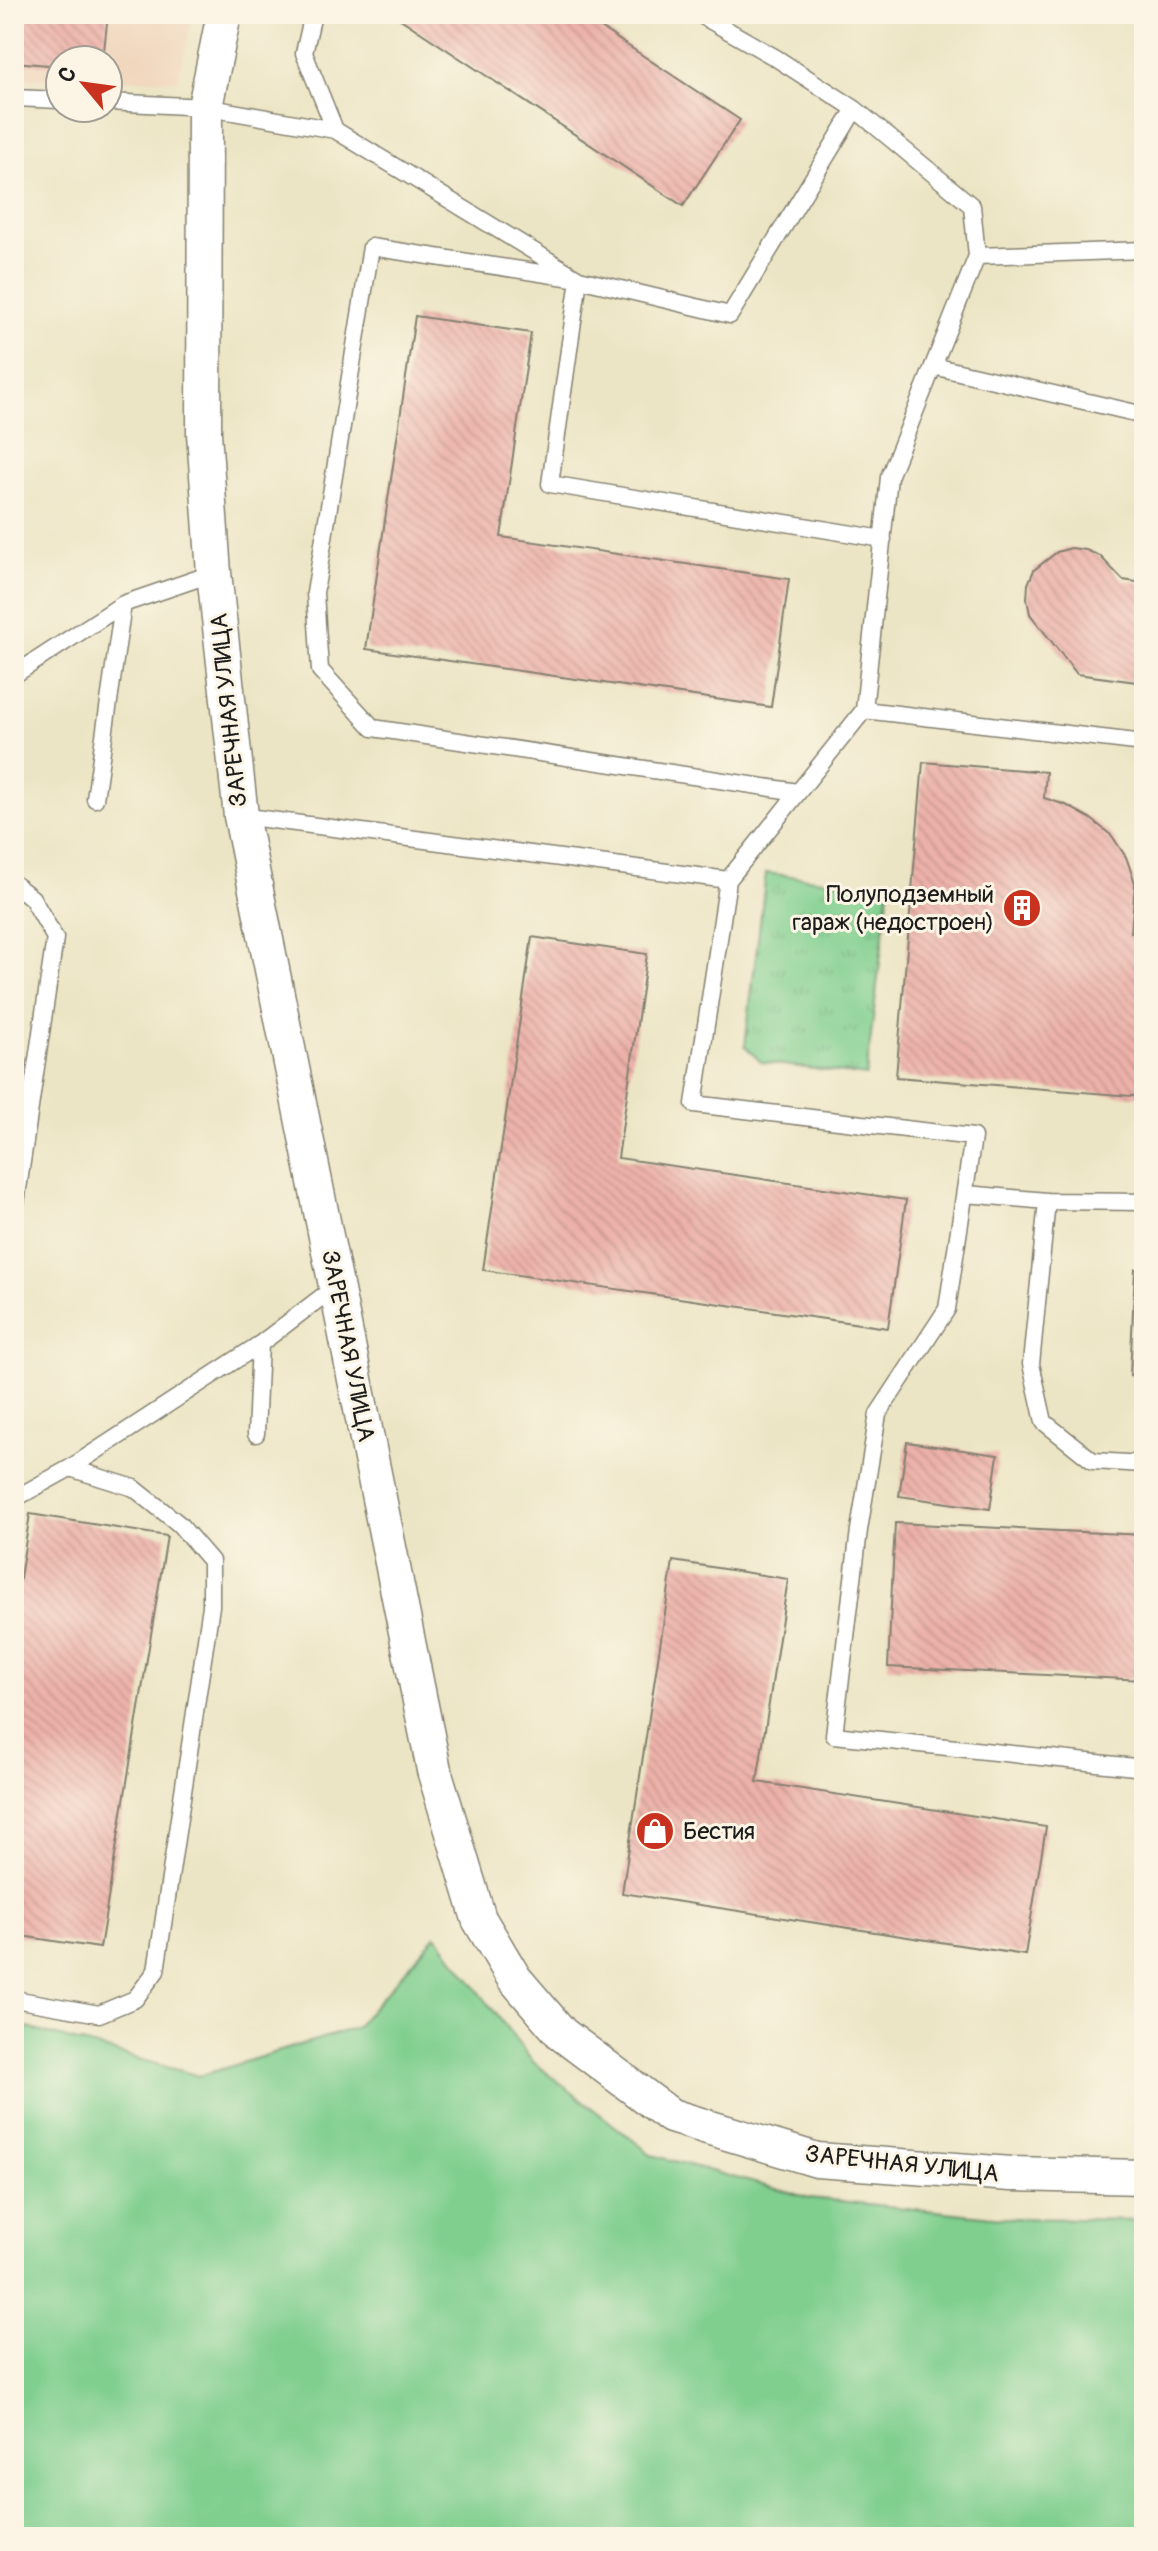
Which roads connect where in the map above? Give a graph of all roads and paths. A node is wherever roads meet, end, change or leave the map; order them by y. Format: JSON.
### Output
{"nodes":[{"id":1,"x":224,"y":14,"type":"edge"},
{"id":2,"x":313,"y":14,"type":"edge"},
{"id":3,"x":699,"y":14,"type":"edge"},
{"id":4,"x":14,"y":98,"type":"edge"},
{"id":5,"x":44,"y":99,"type":"edge"},
{"id":6,"x":124,"y":103,"type":"edge"},
{"id":7,"x":205,"y":107,"type":"junction"},
{"id":8,"x":855,"y":109,"type":"junction"},
{"id":9,"x":335,"y":130,"type":"junction"},
{"id":10,"x":1144,"y":250,"type":"edge"},
{"id":11,"x":977,"y":256,"type":"junction"},
{"id":12,"x":579,"y":279,"type":"junction"},
{"id":13,"x":933,"y":366,"type":"junction"},
{"id":14,"x":1144,"y":415,"type":"edge"},
{"id":15,"x":883,"y":539,"type":"junction"},
{"id":16,"x":214,"y":573,"type":"junction"},
{"id":17,"x":123,"y":604,"type":"junction"},
{"id":18,"x":14,"y":675,"type":"edge"},
{"id":19,"x":864,"y":710,"type":"junction"},
{"id":20,"x":1144,"y":743,"type":"edge"},
{"id":21,"x":798,"y":792,"type":"junction"},
{"id":22,"x":95,"y":799,"type":"dead end"},
{"id":23,"x":241,"y":816,"type":"junction"},
{"id":24,"x":728,"y":880,"type":"junction"},
{"id":25,"x":14,"y":884,"type":"edge"},
{"id":26,"x":966,"y":1194,"type":"junction"},
{"id":27,"x":1047,"y":1201,"type":"junction"},
{"id":28,"x":1144,"y":1202,"type":"edge"},
{"id":29,"x":14,"y":1216,"type":"edge"},
{"id":30,"x":336,"y":1286,"type":"junction"},
{"id":31,"x":260,"y":1344,"type":"junction"},
{"id":32,"x":256,"y":1434,"type":"dead end"},
{"id":33,"x":1144,"y":1464,"type":"edge"},
{"id":34,"x":70,"y":1468,"type":"junction"},
{"id":35,"x":14,"y":1499,"type":"edge"},
{"id":36,"x":1144,"y":1768,"type":"edge"},
{"id":37,"x":14,"y":1999,"type":"edge"},
{"id":38,"x":1144,"y":2177,"type":"edge"}],
"edges":[{"from":1,"to":7,"type":"street","name":"ЗАРЕЧНАЯ УЛИЦА"},
{"from":2,"to":9,"type":"lane"},
{"from":3,"to":8,"type":"lane"},
{"from":4,"to":5,"type":"lane"},
{"from":6,"to":7,"type":"lane"},
{"from":7,"to":9,"type":"lane"},
{"from":7,"to":16,"type":"street","name":"ЗАРЕЧНАЯ УЛИЦА"},
{"from":8,"to":11,"type":"lane"},
{"from":8,"to":12,"type":"lane"},
{"from":9,"to":12,"type":"lane"},
{"from":10,"to":11,"type":"lane"},
{"from":11,"to":13,"type":"lane"},
{"from":12,"to":15,"type":"lane"},
{"from":12,"to":21,"type":"lane"},
{"from":13,"to":14,"type":"lane"},
{"from":13,"to":15,"type":"lane"},
{"from":15,"to":19,"type":"lane"},
{"from":16,"to":17,"type":"lane"},
{"from":16,"to":23,"type":"street","name":"ЗАРЕЧНАЯ УЛИЦА"},
{"from":17,"to":18,"type":"lane"},
{"from":17,"to":22,"type":"lane"},
{"from":19,"to":20,"type":"lane"},
{"from":19,"to":21,"type":"lane"},
{"from":21,"to":24,"type":"lane"},
{"from":23,"to":24,"type":"lane"},
{"from":23,"to":30,"type":"street","name":"ЗАРЕЧНАЯ УЛИЦА"},
{"from":24,"to":26,"type":"lane"},
{"from":25,"to":29,"type":"lane"},
{"from":26,"to":27,"type":"lane"},
{"from":26,"to":36,"type":"lane"},
{"from":27,"to":28,"type":"lane"},
{"from":27,"to":33,"type":"lane"},
{"from":30,"to":31,"type":"lane"},
{"from":30,"to":38,"type":"street","name":"ЗАРЕЧНАЯ УЛИЦА"},
{"from":31,"to":32,"type":"lane"},
{"from":31,"to":34,"type":"lane"},
{"from":34,"to":35,"type":"lane"},
{"from":34,"to":37,"type":"lane"}]}
